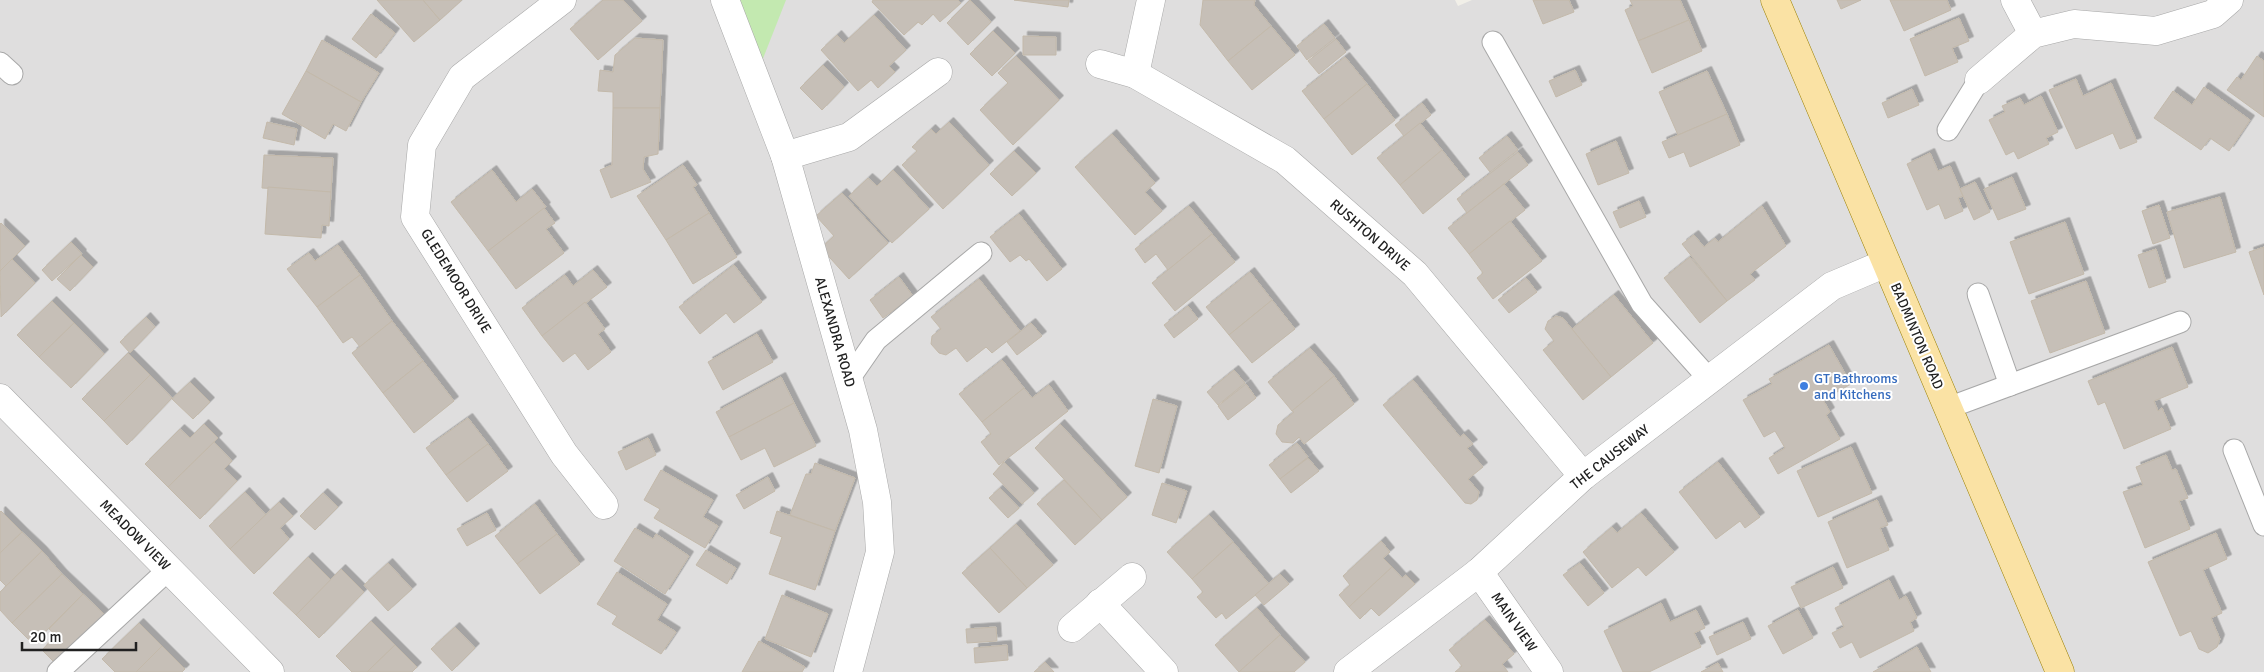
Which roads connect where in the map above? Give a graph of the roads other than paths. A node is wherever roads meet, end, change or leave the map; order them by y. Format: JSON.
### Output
{"nodes":[{"id":1,"x":562,"y":0,"type":"edge"},
{"id":2,"x":725,"y":0,"type":"edge"},
{"id":3,"x":1151,"y":0,"type":"edge"},
{"id":4,"x":1775,"y":0,"type":"edge"},
{"id":5,"x":2015,"y":0,"type":"edge"},
{"id":6,"x":2229,"y":0,"type":"edge"},
{"id":7,"x":2033,"y":34,"type":"junction"},
{"id":8,"x":1493,"y":42,"type":"dead end"},
{"id":9,"x":1100,"y":64,"type":"dead end"},
{"id":10,"x":938,"y":72,"type":"dead end"},
{"id":11,"x":1135,"y":74,"type":"junction"},
{"id":12,"x":1979,"y":80,"type":"joint"},
{"id":13,"x":1948,"y":130,"type":"dead end"},
{"id":14,"x":785,"y":156,"type":"junction"},
{"id":15,"x":981,"y":253,"type":"dead end"},
{"id":16,"x":1886,"y":264,"type":"junction"},
{"id":17,"x":1978,"y":294,"type":"dead end"},
{"id":18,"x":2180,"y":322,"type":"dead end"},
{"id":19,"x":849,"y":379,"type":"junction"},
{"id":20,"x":1710,"y":380,"type":"junction"},
{"id":21,"x":2010,"y":385,"type":"junction"},
{"id":22,"x":0,"y":398,"type":"edge"},
{"id":23,"x":1948,"y":408,"type":"junction"},
{"id":24,"x":2234,"y":450,"type":"dead end"},
{"id":25,"x":1583,"y":476,"type":"junction"},
{"id":26,"x":604,"y":505,"type":"dead end"},
{"id":27,"x":2264,"y":525,"type":"edge"},
{"id":28,"x":170,"y":569,"type":"junction"},
{"id":29,"x":1479,"y":572,"type":"junction"},
{"id":30,"x":1132,"y":577,"type":"dead end"},
{"id":31,"x":1100,"y":603,"type":"junction"},
{"id":32,"x":1072,"y":628,"type":"dead end"},
{"id":33,"x":58,"y":672,"type":"edge"},
{"id":34,"x":270,"y":672,"type":"edge"},
{"id":35,"x":848,"y":672,"type":"edge"},
{"id":36,"x":1164,"y":672,"type":"edge"},
{"id":37,"x":1348,"y":672,"type":"edge"},
{"id":38,"x":1548,"y":672,"type":"edge"},
{"id":39,"x":2060,"y":672,"type":"edge"}],
"edges":[{"from":1,"to":26,"type":"street","name":"GLEDEMOOR DRIVE"},
{"from":2,"to":14,"type":"street","name":"ALEXANDRA ROAD"},
{"from":3,"to":11,"type":"street"},
{"from":4,"to":16,"type":"main road","name":"BADMINTON ROAD"},
{"from":5,"to":7,"type":"street"},
{"from":6,"to":7,"type":"street"},
{"from":7,"to":12,"type":"street"},
{"from":8,"to":20,"type":"lane"},
{"from":9,"to":11,"type":"street","name":"RUSHTON DRIVE"},
{"from":10,"to":14,"type":"street"},
{"from":11,"to":25,"type":"street","name":"RUSHTON DRIVE"},
{"from":12,"to":13,"type":"lane"},
{"from":14,"to":19,"type":"street","name":"ALEXANDRA ROAD"},
{"from":15,"to":19,"type":"lane"},
{"from":16,"to":20,"type":"street","name":"THE CAUSEWAY"},
{"from":16,"to":23,"type":"main road","name":"BADMINTON ROAD"},
{"from":17,"to":21,"type":"lane"},
{"from":18,"to":21,"type":"lane"},
{"from":19,"to":35,"type":"street","name":"ALEXANDRA ROAD"},
{"from":20,"to":25,"type":"street","name":"THE CAUSEWAY"},
{"from":21,"to":23,"type":"lane"},
{"from":22,"to":28,"type":"street","name":"MEADOW VIEW"},
{"from":23,"to":39,"type":"main road","name":"BADMINTON ROAD"},
{"from":24,"to":27,"type":"lane"},
{"from":25,"to":29,"type":"street","name":"THE CAUSEWAY"},
{"from":28,"to":33,"type":"lane"},
{"from":28,"to":34,"type":"street","name":"MEADOW VIEW"},
{"from":29,"to":37,"type":"street","name":"THE CAUSEWAY"},
{"from":29,"to":38,"type":"street","name":"MAIN VIEW"},
{"from":30,"to":31,"type":"street"},
{"from":31,"to":32,"type":"street"},
{"from":31,"to":36,"type":"street"}]}
